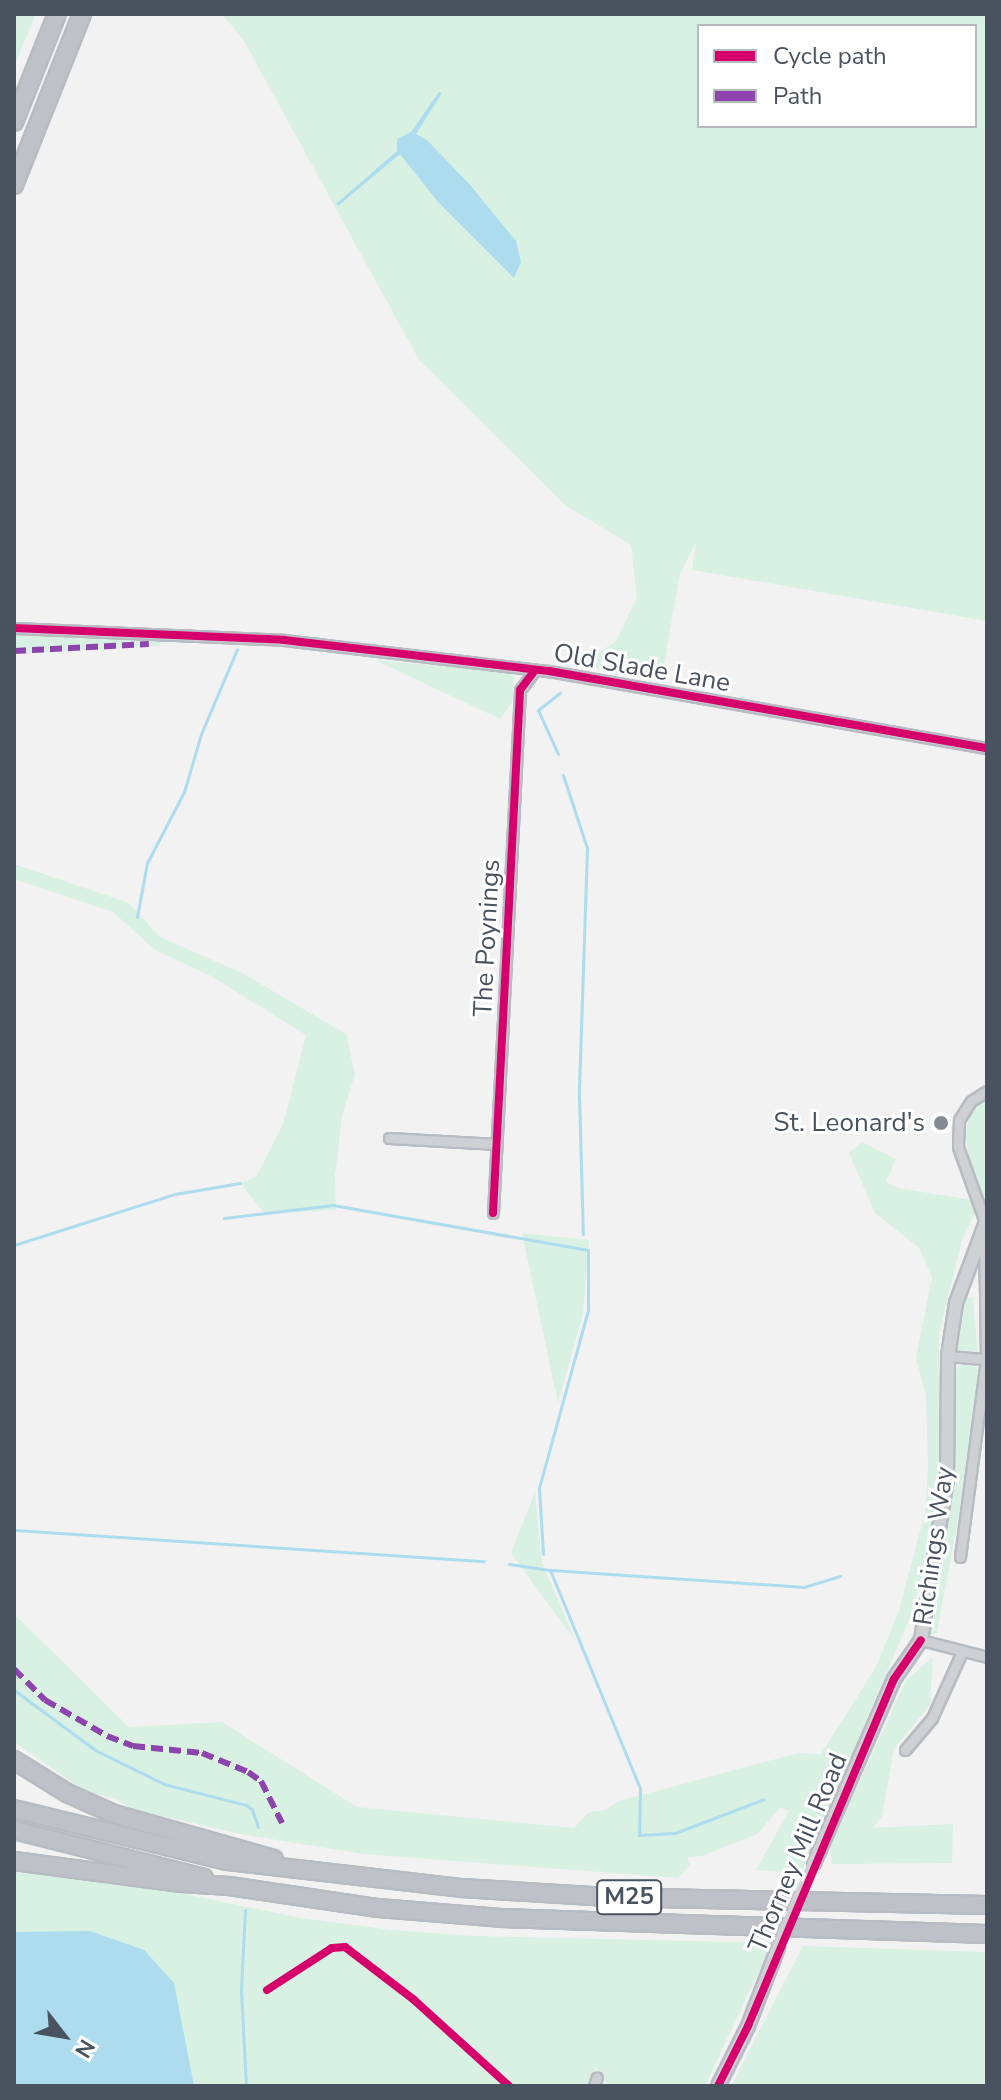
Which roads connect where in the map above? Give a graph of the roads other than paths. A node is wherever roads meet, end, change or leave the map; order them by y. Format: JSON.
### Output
{"nodes":[{"id":1,"x":57,"y":14,"type":"edge"},
{"id":2,"x":82,"y":14,"type":"edge"},
{"id":3,"x":14,"y":122,"type":"edge"},
{"id":4,"x":14,"y":185,"type":"edge"},
{"id":5,"x":14,"y":628,"type":"edge"},
{"id":6,"x":535,"y":670,"type":"junction"},
{"id":7,"x":987,"y":748,"type":"edge"},
{"id":8,"x":987,"y":1091,"type":"edge"},
{"id":9,"x":389,"y":1138,"type":"dead end"},
{"id":10,"x":497,"y":1144,"type":"junction"},
{"id":11,"x":493,"y":1213,"type":"dead end"},
{"id":12,"x":985,"y":1222,"type":"edge"},
{"id":13,"x":948,"y":1356,"type":"junction"},
{"id":14,"x":986,"y":1359,"type":"edge"},
{"id":15,"x":960,"y":1557,"type":"dead end"},
{"id":16,"x":921,"y":1640,"type":"junction"},
{"id":17,"x":962,"y":1652,"type":"junction"},
{"id":18,"x":986,"y":1655,"type":"edge"},
{"id":19,"x":905,"y":1750,"type":"dead end"},
{"id":20,"x":14,"y":1760,"type":"edge"},
{"id":21,"x":14,"y":1809,"type":"edge"},
{"id":22,"x":14,"y":1830,"type":"edge"},
{"id":23,"x":14,"y":1861,"type":"edge"},
{"id":24,"x":302,"y":1868,"type":"junction"},
{"id":25,"x":229,"y":1886,"type":"junction"},
{"id":26,"x":987,"y":1905,"type":"edge"},
{"id":27,"x":987,"y":1934,"type":"edge"},
{"id":28,"x":718,"y":2086,"type":"edge"}],
"edges":[{"from":1,"to":3,"type":"highway"},
{"from":2,"to":4,"type":"highway"},
{"from":5,"to":6,"type":"street","name":"Old Slade Lane"},
{"from":6,"to":7,"type":"street","name":"Old Slade Lane"},
{"from":6,"to":10,"type":"street","name":"The Poynings"},
{"from":8,"to":12,"type":"street"},
{"from":9,"to":10,"type":"street"},
{"from":10,"to":11,"type":"street","name":"The Poynings"},
{"from":12,"to":13,"type":"street","name":"Richings Way"},
{"from":12,"to":14,"type":"street","name":"Richings Way"},
{"from":13,"to":14,"type":"street"},
{"from":13,"to":16,"type":"street","name":"Richings Way"},
{"from":14,"to":15,"type":"street","name":"Richings Way"},
{"from":16,"to":17,"type":"street"},
{"from":16,"to":28,"type":"street","name":"Thorney Mill Road","bridge":true},
{"from":17,"to":18,"type":"street"},
{"from":17,"to":19,"type":"street"},
{"from":20,"to":24,"type":"highway"},
{"from":21,"to":24,"type":"highway","number":"M25"},
{"from":22,"to":25,"type":"highway","number":"M25"},
{"from":23,"to":25,"type":"highway"},
{"from":24,"to":26,"type":"highway","number":"M25"},
{"from":25,"to":27,"type":"highway","number":"M25"}]}
